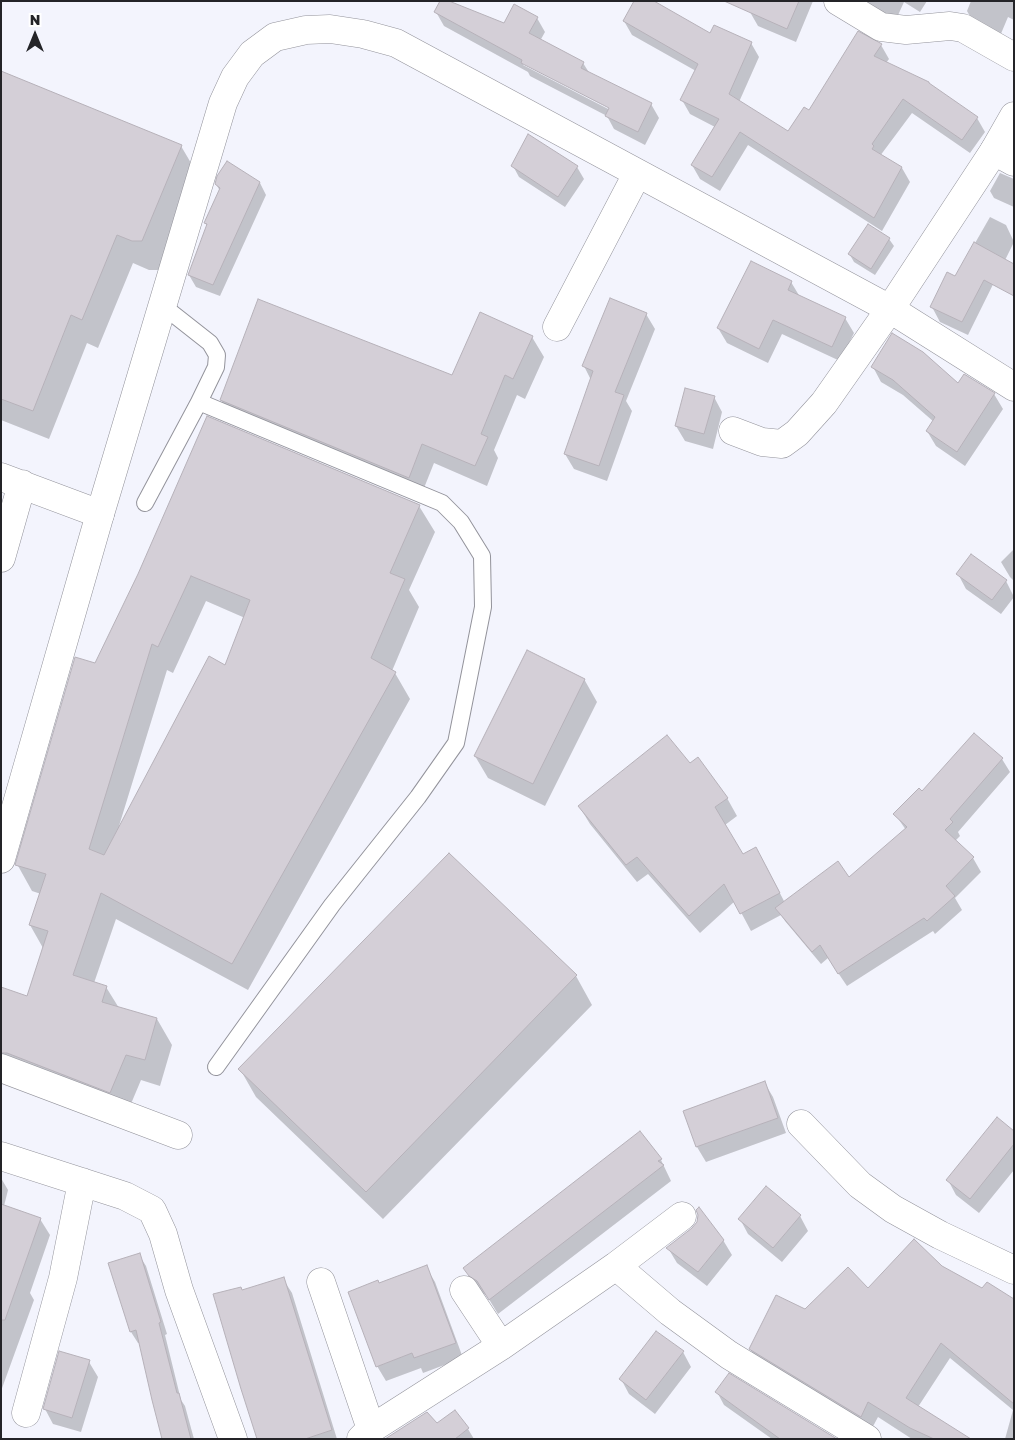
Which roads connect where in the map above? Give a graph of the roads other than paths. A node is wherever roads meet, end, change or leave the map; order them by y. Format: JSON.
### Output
{"nodes":[{"id":1,"x":838,"y":1,"type":"edge"},
{"id":2,"x":1014,"y":58,"type":"edge"},
{"id":3,"x":1014,"y":116,"type":"edge"},
{"id":4,"x":1004,"y":156,"type":"edge"},
{"id":5,"x":637,"y":174,"type":"junction"},
{"id":6,"x":163,"y":306,"type":"junction"},
{"id":7,"x":890,"y":309,"type":"junction"},
{"id":8,"x":557,"y":327,"type":"dead end"},
{"id":9,"x":1014,"y":386,"type":"edge"},
{"id":10,"x":199,"y":402,"type":"junction"},
{"id":11,"x":733,"y":431,"type":"dead end"},
{"id":12,"x":12,"y":481,"type":"edge"},
{"id":13,"x":145,"y":503,"type":"dead end"},
{"id":14,"x":100,"y":514,"type":"junction"},
{"id":15,"x":1,"y":558,"type":"edge"},
{"id":16,"x":1,"y":859,"type":"edge"},
{"id":17,"x":216,"y":1067,"type":"dead end"},
{"id":18,"x":1,"y":1068,"type":"edge"},
{"id":19,"x":801,"y":1124,"type":"dead end"},
{"id":20,"x":178,"y":1135,"type":"dead end"},
{"id":21,"x":1,"y":1156,"type":"edge"},
{"id":22,"x":82,"y":1182,"type":"junction"},
{"id":23,"x":682,"y":1216,"type":"dead end"},
{"id":24,"x":616,"y":1266,"type":"junction"},
{"id":25,"x":1014,"y":1270,"type":"edge"},
{"id":26,"x":322,"y":1282,"type":"dead end"},
{"id":27,"x":464,"y":1290,"type":"dead end"},
{"id":28,"x":501,"y":1346,"type":"junction"},
{"id":29,"x":26,"y":1413,"type":"dead end"},
{"id":30,"x":366,"y":1434,"type":"edge"},
{"id":31,"x":233,"y":1439,"type":"edge"},
{"id":32,"x":867,"y":1439,"type":"edge"}],
"edges":[{"from":1,"to":2,"type":"street"},
{"from":3,"to":4,"type":"street"},
{"from":4,"to":7,"type":"street"},
{"from":5,"to":6,"type":"street"},
{"from":5,"to":7,"type":"street"},
{"from":5,"to":8,"type":"street"},
{"from":6,"to":10,"type":"lane"},
{"from":6,"to":14,"type":"street"},
{"from":7,"to":9,"type":"street"},
{"from":7,"to":11,"type":"street"},
{"from":10,"to":13,"type":"lane"},
{"from":10,"to":17,"type":"lane"},
{"from":12,"to":14,"type":"street"},
{"from":12,"to":15,"type":"street"},
{"from":14,"to":16,"type":"street"},
{"from":18,"to":20,"type":"street"},
{"from":19,"to":25,"type":"street"},
{"from":21,"to":22,"type":"street"},
{"from":22,"to":29,"type":"street"},
{"from":22,"to":31,"type":"street"},
{"from":23,"to":24,"type":"street"},
{"from":24,"to":28,"type":"street"},
{"from":24,"to":32,"type":"street"},
{"from":26,"to":30,"type":"street"},
{"from":27,"to":28,"type":"street"},
{"from":28,"to":30,"type":"street"}]}
